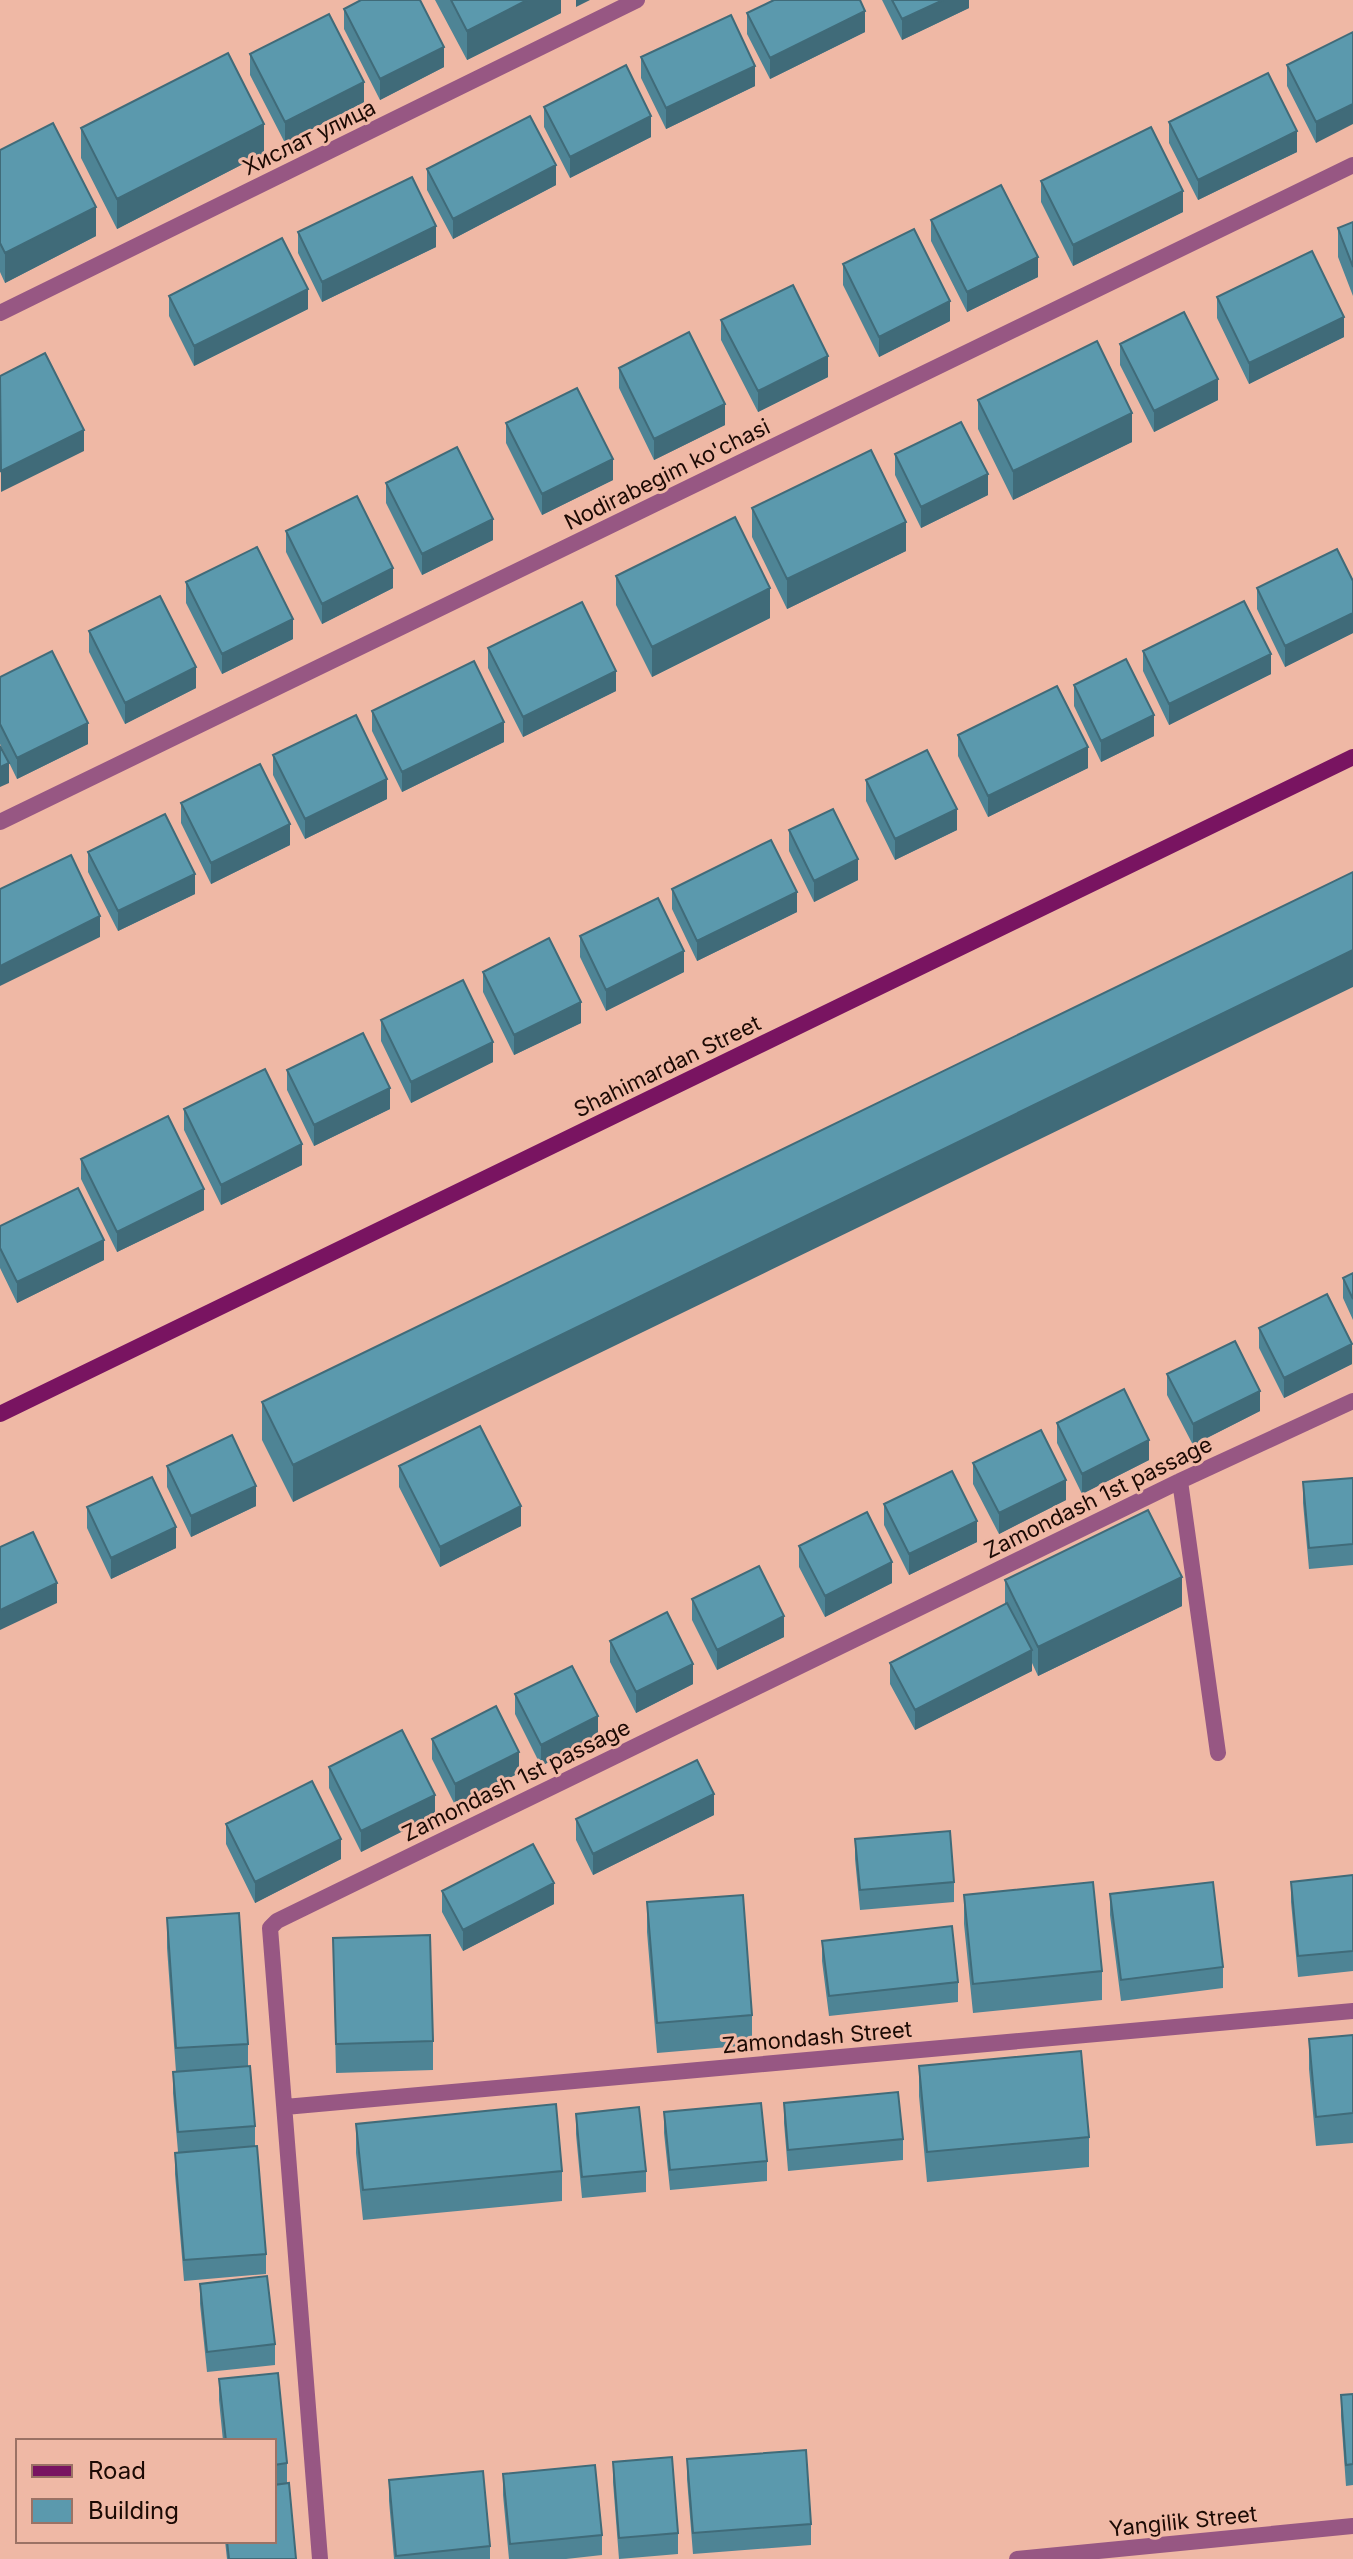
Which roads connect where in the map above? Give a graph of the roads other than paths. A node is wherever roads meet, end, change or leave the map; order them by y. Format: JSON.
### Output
{"nodes":[{"id":1,"x":637,"y":0,"type":"edge"},
{"id":2,"x":1353,"y":165,"type":"edge"},
{"id":3,"x":0,"y":313,"type":"edge"},
{"id":4,"x":1353,"y":757,"type":"edge"},
{"id":5,"x":0,"y":822,"type":"edge"},
{"id":6,"x":1353,"y":1401,"type":"edge"},
{"id":7,"x":0,"y":1414,"type":"edge"},
{"id":8,"x":1180,"y":1481,"type":"junction"},
{"id":9,"x":1218,"y":1753,"type":"dead end"},
{"id":10,"x":1353,"y":2011,"type":"edge"},
{"id":11,"x":285,"y":2107,"type":"junction"},
{"id":12,"x":1353,"y":2526,"type":"edge"},
{"id":13,"x":320,"y":2559,"type":"edge"},
{"id":14,"x":1017,"y":2559,"type":"edge"}],
"edges":[{"from":1,"to":3,"type":"street","name":"Хислат улица"},
{"from":2,"to":5,"type":"street","name":"Nodirabegim ko'chasi"},
{"from":4,"to":7,"type":"main road","name":"Shahimardan Street"},
{"from":6,"to":8,"type":"street","name":"Zamondash 1st passage"},
{"from":8,"to":9,"type":"street"},
{"from":8,"to":11,"type":"street","name":"Zamondash 1st passage"},
{"from":10,"to":11,"type":"street","name":"Zamоndash Street"},
{"from":11,"to":13,"type":"street","name":"Zamondash 1st passage"},
{"from":12,"to":14,"type":"street","name":"Yangilik Street"}]}
